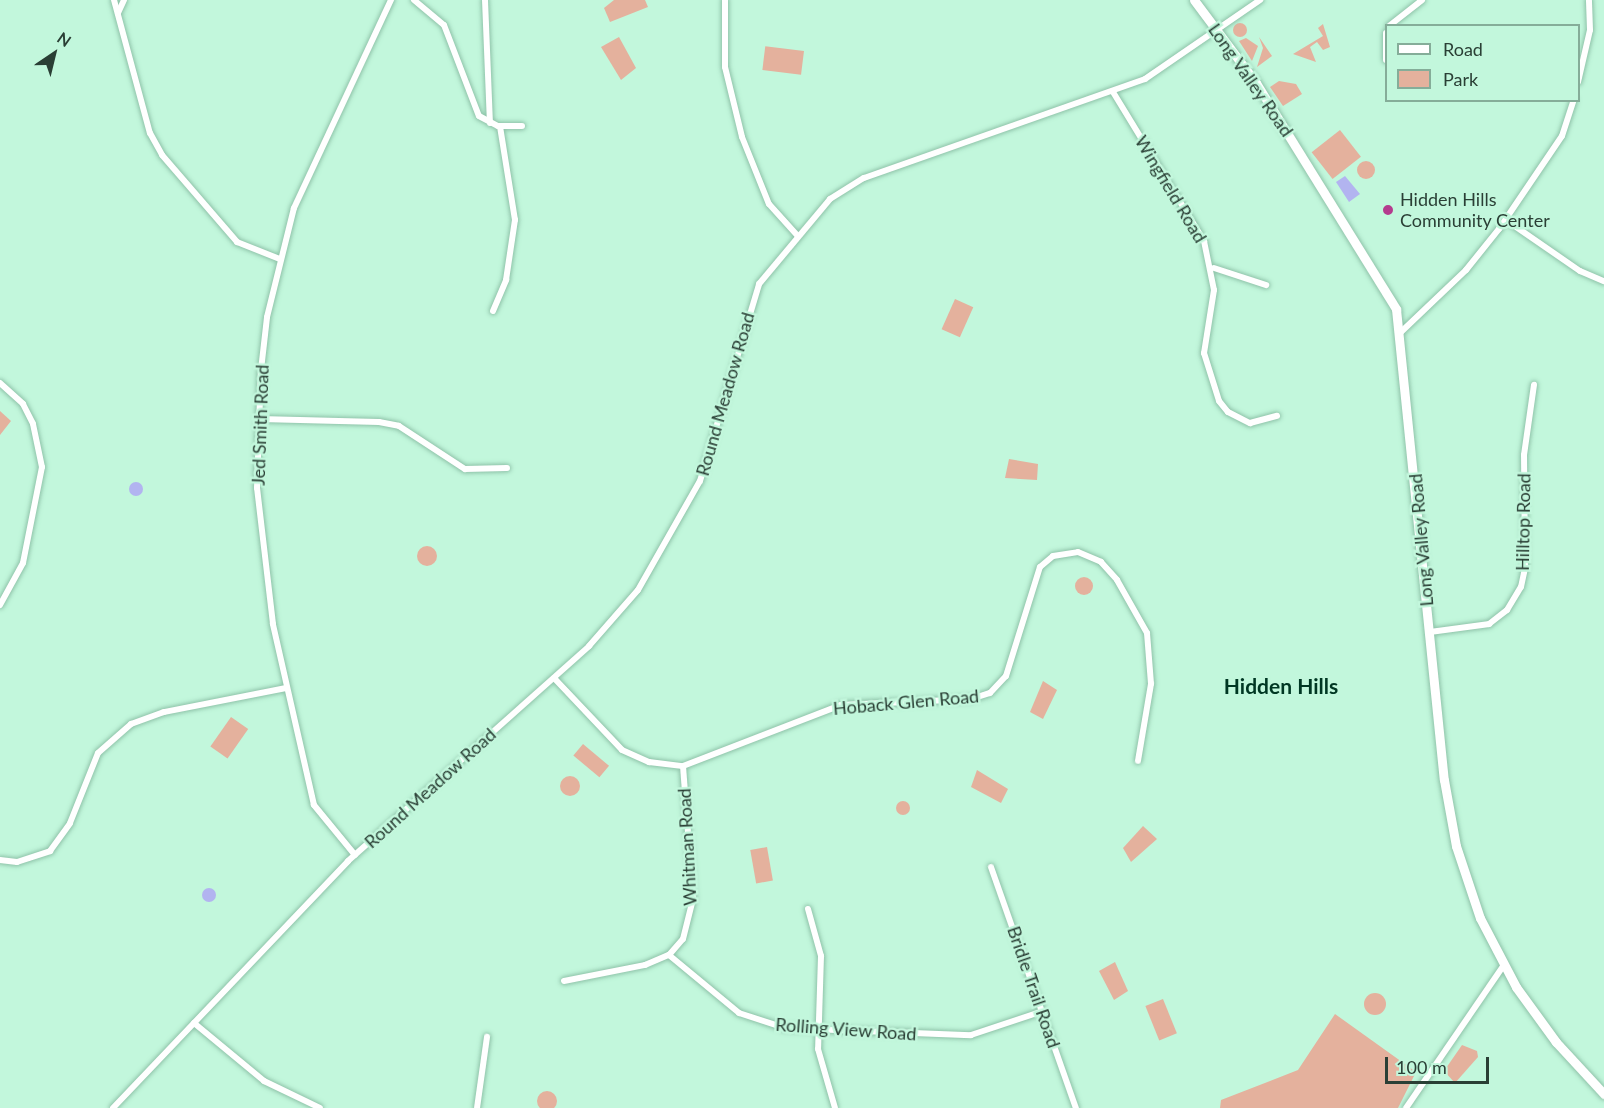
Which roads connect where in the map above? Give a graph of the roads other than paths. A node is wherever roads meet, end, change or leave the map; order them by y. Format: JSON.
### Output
{"nodes":[{"id":1,"x":114,"y":0,"type":"edge"},
{"id":2,"x":124,"y":0,"type":"edge"},
{"id":3,"x":391,"y":0,"type":"edge"},
{"id":4,"x":414,"y":0,"type":"edge"},
{"id":5,"x":485,"y":0,"type":"edge"},
{"id":6,"x":725,"y":0,"type":"edge"},
{"id":7,"x":1194,"y":0,"type":"edge"},
{"id":8,"x":1260,"y":0,"type":"edge"},
{"id":9,"x":1422,"y":0,"type":"edge"},
{"id":10,"x":1588,"y":0,"type":"edge"},
{"id":11,"x":118,"y":13,"type":"junction"},
{"id":12,"x":1392,"y":24,"type":"edge"},
{"id":13,"x":1218,"y":30,"type":"junction"},
{"id":14,"x":1580,"y":73,"type":"edge"},
{"id":15,"x":1113,"y":92,"type":"junction"},
{"id":16,"x":1573,"y":102,"type":"edge"},
{"id":17,"x":490,"y":123,"type":"junction"},
{"id":18,"x":500,"y":126,"type":"junction"},
{"id":19,"x":522,"y":126,"type":"dead end"},
{"id":20,"x":1506,"y":220,"type":"junction"},
{"id":21,"x":797,"y":235,"type":"junction"},
{"id":22,"x":280,"y":259,"type":"junction"},
{"id":23,"x":1214,"y":268,"type":"junction"},
{"id":24,"x":1604,"y":281,"type":"edge"},
{"id":25,"x":1266,"y":285,"type":"dead end"},
{"id":26,"x":493,"y":311,"type":"dead end"},
{"id":27,"x":1401,"y":332,"type":"junction"},
{"id":28,"x":0,"y":382,"type":"edge"},
{"id":29,"x":1534,"y":385,"type":"dead end"},
{"id":30,"x":1277,"y":416,"type":"dead end"},
{"id":31,"x":260,"y":419,"type":"junction"},
{"id":32,"x":507,"y":468,"type":"dead end"},
{"id":33,"x":0,"y":605,"type":"edge"},
{"id":34,"x":1430,"y":632,"type":"junction"},
{"id":35,"x":554,"y":678,"type":"junction"},
{"id":36,"x":286,"y":688,"type":"junction"},
{"id":37,"x":1138,"y":760,"type":"dead end"},
{"id":38,"x":682,"y":766,"type":"junction"},
{"id":39,"x":355,"y":855,"type":"junction"},
{"id":40,"x":0,"y":860,"type":"edge"},
{"id":41,"x":992,"y":867,"type":"dead end"},
{"id":42,"x":808,"y":909,"type":"dead end"},
{"id":43,"x":669,"y":955,"type":"junction"},
{"id":44,"x":1504,"y":966,"type":"junction"},
{"id":45,"x":564,"y":981,"type":"dead end"},
{"id":46,"x":1043,"y":1011,"type":"junction"},
{"id":47,"x":194,"y":1023,"type":"junction"},
{"id":48,"x":816,"y":1029,"type":"junction"},
{"id":49,"x":487,"y":1037,"type":"dead end"},
{"id":50,"x":1604,"y":1094,"type":"edge"},
{"id":51,"x":112,"y":1108,"type":"edge"},
{"id":52,"x":320,"y":1108,"type":"edge"},
{"id":53,"x":477,"y":1108,"type":"edge"},
{"id":54,"x":835,"y":1108,"type":"edge"},
{"id":55,"x":1076,"y":1108,"type":"edge"},
{"id":56,"x":1406,"y":1108,"type":"edge"}],
"edges":[{"from":1,"to":11,"type":"street"},
{"from":2,"to":11,"type":"street"},
{"from":3,"to":22,"type":"street","name":"Jed Smith Road"},
{"from":4,"to":17,"type":"street"},
{"from":5,"to":17,"type":"street"},
{"from":6,"to":21,"type":"street"},
{"from":7,"to":13,"type":"street","name":"Long Valley Road"},
{"from":8,"to":13,"type":"street","name":"Round Meadow Road"},
{"from":9,"to":12,"type":"street"},
{"from":10,"to":14,"type":"street"},
{"from":11,"to":22,"type":"street"},
{"from":13,"to":15,"type":"street","name":"Round Meadow Road"},
{"from":13,"to":27,"type":"street","name":"Long Valley Road"},
{"from":15,"to":21,"type":"street","name":"Round Meadow Road"},
{"from":15,"to":23,"type":"street","name":"Wingfield Road"},
{"from":16,"to":20,"type":"street"},
{"from":17,"to":18,"type":"street"},
{"from":18,"to":19,"type":"street"},
{"from":18,"to":26,"type":"street"},
{"from":20,"to":24,"type":"street"},
{"from":20,"to":27,"type":"street"},
{"from":21,"to":35,"type":"street","name":"Round Meadow Road"},
{"from":22,"to":31,"type":"street","name":"Jed Smith Road"},
{"from":23,"to":25,"type":"street"},
{"from":23,"to":30,"type":"street","name":"Wingfield Road"},
{"from":27,"to":34,"type":"street","name":"Long Valley Road"},
{"from":28,"to":33,"type":"street"},
{"from":29,"to":34,"type":"street","name":"Hilltop Road"},
{"from":31,"to":32,"type":"street"},
{"from":31,"to":36,"type":"street","name":"Jed Smith Road"},
{"from":34,"to":44,"type":"street","name":"Long Valley Road"},
{"from":35,"to":38,"type":"street","name":"Hoback Glen Road"},
{"from":35,"to":39,"type":"street","name":"Round Meadow Road"},
{"from":36,"to":39,"type":"street","name":"Jed Smith Road"},
{"from":36,"to":40,"type":"street"},
{"from":37,"to":38,"type":"street","name":"Hoback Glen Road"},
{"from":38,"to":43,"type":"street","name":"Whitman Road"},
{"from":39,"to":47,"type":"street","name":"Round Meadow Road"},
{"from":41,"to":46,"type":"street","name":"Bridle Trail Road"},
{"from":42,"to":48,"type":"street"},
{"from":43,"to":45,"type":"street"},
{"from":43,"to":48,"type":"street","name":"Rolling View Road"},
{"from":44,"to":50,"type":"street","name":"Long Valley Road"},
{"from":44,"to":56,"type":"street"},
{"from":46,"to":48,"type":"street","name":"Rolling View Road"},
{"from":46,"to":55,"type":"street","name":"Bridle Trail Road"},
{"from":47,"to":51,"type":"street","name":"Round Meadow Road"},
{"from":47,"to":52,"type":"street"},
{"from":48,"to":54,"type":"street"},
{"from":49,"to":53,"type":"street"}]}
